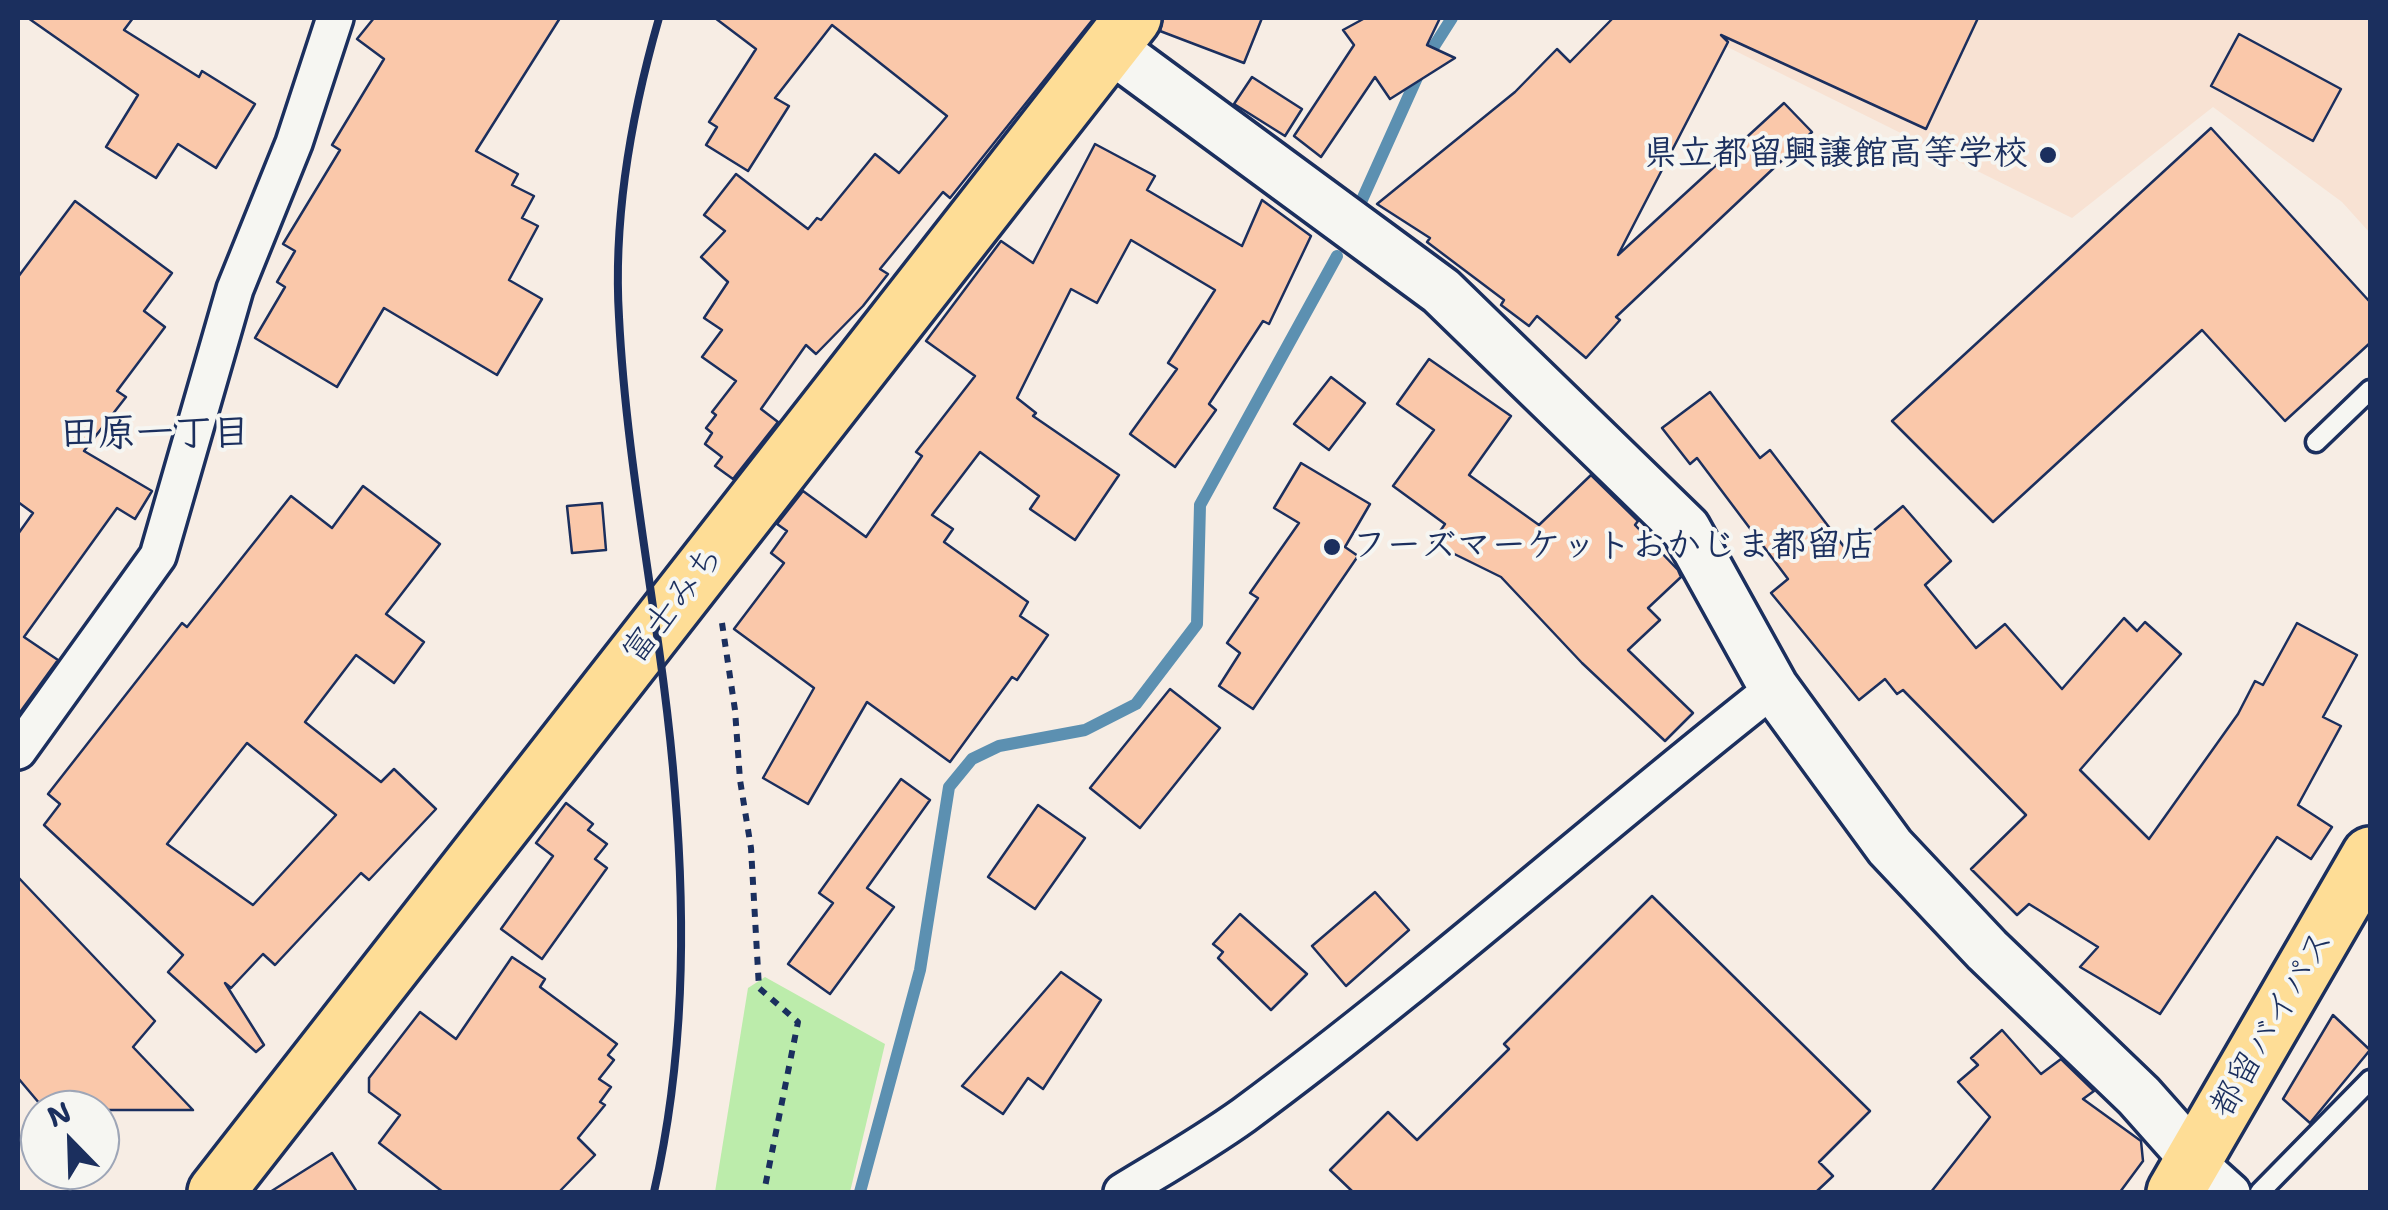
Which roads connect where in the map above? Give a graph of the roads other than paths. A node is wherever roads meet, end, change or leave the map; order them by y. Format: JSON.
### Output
{"nodes":[{"id":1,"x":335,"y":18,"type":"edge"},
{"id":2,"x":1122,"y":33,"type":"edge"},
{"id":3,"x":2370,"y":390,"type":"edge"},
{"id":4,"x":2316,"y":442,"type":"dead end"},
{"id":5,"x":1774,"y":688,"type":"junction"},
{"id":6,"x":24,"y":729,"type":"edge"},
{"id":7,"x":2370,"y":854,"type":"edge"},
{"id":8,"x":2370,"y":1080,"type":"edge"},
{"id":9,"x":2200,"y":1181,"type":"edge"},
{"id":10,"x":216,"y":1192,"type":"edge"},
{"id":11,"x":1122,"y":1192,"type":"edge"},
{"id":12,"x":2260,"y":1192,"type":"edge"}],
"edges":[{"from":1,"to":6,"type":"street"},
{"from":2,"to":5,"type":"street"},
{"from":2,"to":10,"type":"highway","name":"富士みち"},
{"from":3,"to":4,"type":"lane"},
{"from":5,"to":9,"type":"street"},
{"from":5,"to":11,"type":"street"},
{"from":7,"to":9,"type":"highway","name":"都留バイパス"},
{"from":8,"to":12,"type":"lane"}]}
